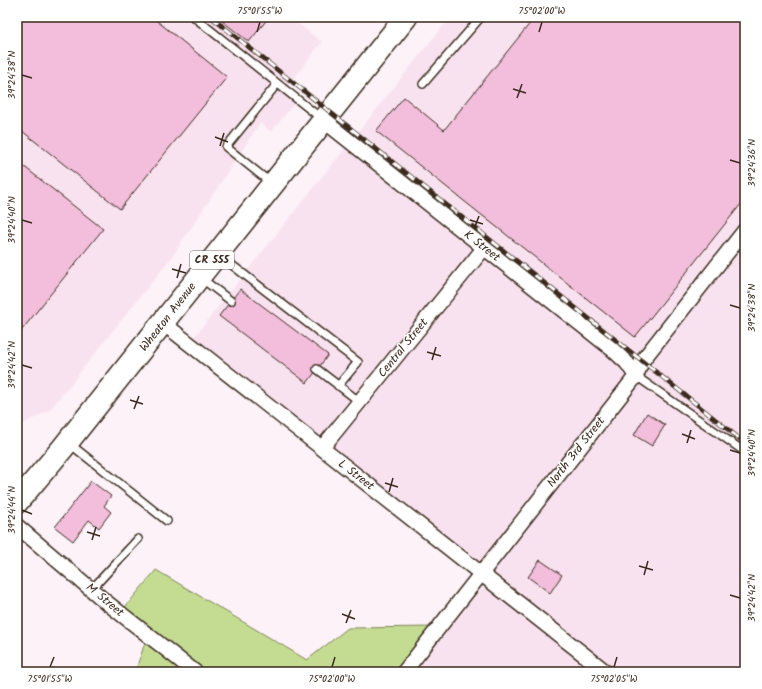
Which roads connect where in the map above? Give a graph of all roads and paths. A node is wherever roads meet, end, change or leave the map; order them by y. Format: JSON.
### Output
{"nodes":[{"id":1,"x":194,"y":17,"type":"edge"},
{"id":2,"x":406,"y":17,"type":"edge"},
{"id":3,"x":481,"y":17,"type":"edge"},
{"id":4,"x":277,"y":84,"type":"junction"},
{"id":5,"x":423,"y":84,"type":"dead end"},
{"id":6,"x":324,"y":120,"type":"junction"},
{"id":7,"x":272,"y":185,"type":"junction"},
{"id":8,"x":745,"y":230,"type":"edge"},
{"id":9,"x":484,"y":248,"type":"junction"},
{"id":10,"x":218,"y":254,"type":"junction"},
{"id":11,"x":199,"y":277,"type":"junction"},
{"id":12,"x":231,"y":301,"type":"dead end"},
{"id":13,"x":163,"y":323,"type":"junction"},
{"id":14,"x":317,"y":369,"type":"dead end"},
{"id":15,"x":636,"y":376,"type":"junction"},
{"id":16,"x":338,"y":386,"type":"junction"},
{"id":17,"x":360,"y":402,"type":"junction"},
{"id":18,"x":68,"y":442,"type":"junction"},
{"id":19,"x":322,"y":448,"type":"junction"},
{"id":20,"x":745,"y":452,"type":"edge"},
{"id":21,"x":17,"y":502,"type":"edge"},
{"id":22,"x":167,"y":521,"type":"dead end"},
{"id":23,"x":17,"y":526,"type":"edge"},
{"id":24,"x":138,"y":539,"type":"dead end"},
{"id":25,"x":481,"y":574,"type":"junction"},
{"id":26,"x":92,"y":590,"type":"junction"},
{"id":27,"x":194,"y":672,"type":"edge"},
{"id":28,"x":404,"y":672,"type":"edge"},
{"id":29,"x":606,"y":672,"type":"edge"}],
"edges":[{"from":1,"to":4,"type":"lane"},
{"from":2,"to":6,"type":"main road","name":"Wheaton Avenue","number":"CR 555"},
{"from":3,"to":5,"type":"lane"},
{"from":4,"to":6,"type":"lane"},
{"from":4,"to":7,"type":"lane"},
{"from":6,"to":7,"type":"main road","name":"Wheaton Avenue","number":"CR 555"},
{"from":6,"to":9,"type":"street","name":"K Street"},
{"from":7,"to":10,"type":"main road","name":"Wheaton Avenue","number":"CR 555"},
{"from":8,"to":15,"type":"street","name":"North 3rd Street"},
{"from":9,"to":15,"type":"street","name":"K Street"},
{"from":9,"to":17,"type":"street","name":"Central Street"},
{"from":10,"to":11,"type":"main road","name":"Wheaton Avenue","number":"CR 555"},
{"from":10,"to":16,"type":"lane"},
{"from":11,"to":12,"type":"lane"},
{"from":11,"to":13,"type":"main road","name":"Wheaton Avenue","number":"CR 555"},
{"from":13,"to":18,"type":"main road","name":"Wheaton Avenue","number":"CR 555"},
{"from":13,"to":19,"type":"street","name":"L Street"},
{"from":14,"to":16,"type":"lane"},
{"from":15,"to":20,"type":"lane"},
{"from":15,"to":25,"type":"street","name":"North 3rd Street"},
{"from":16,"to":17,"type":"lane"},
{"from":17,"to":19,"type":"street","name":"Central Street"},
{"from":18,"to":21,"type":"main road","name":"Wheaton Avenue","number":"CR 555"},
{"from":18,"to":22,"type":"lane"},
{"from":19,"to":25,"type":"street","name":"L Street"},
{"from":23,"to":26,"type":"street","name":"M Street"},
{"from":24,"to":26,"type":"lane"},
{"from":25,"to":28,"type":"street","name":"North 3rd Street"},
{"from":25,"to":29,"type":"street","name":"L Street"},
{"from":26,"to":27,"type":"street","name":"M Street"}]}
